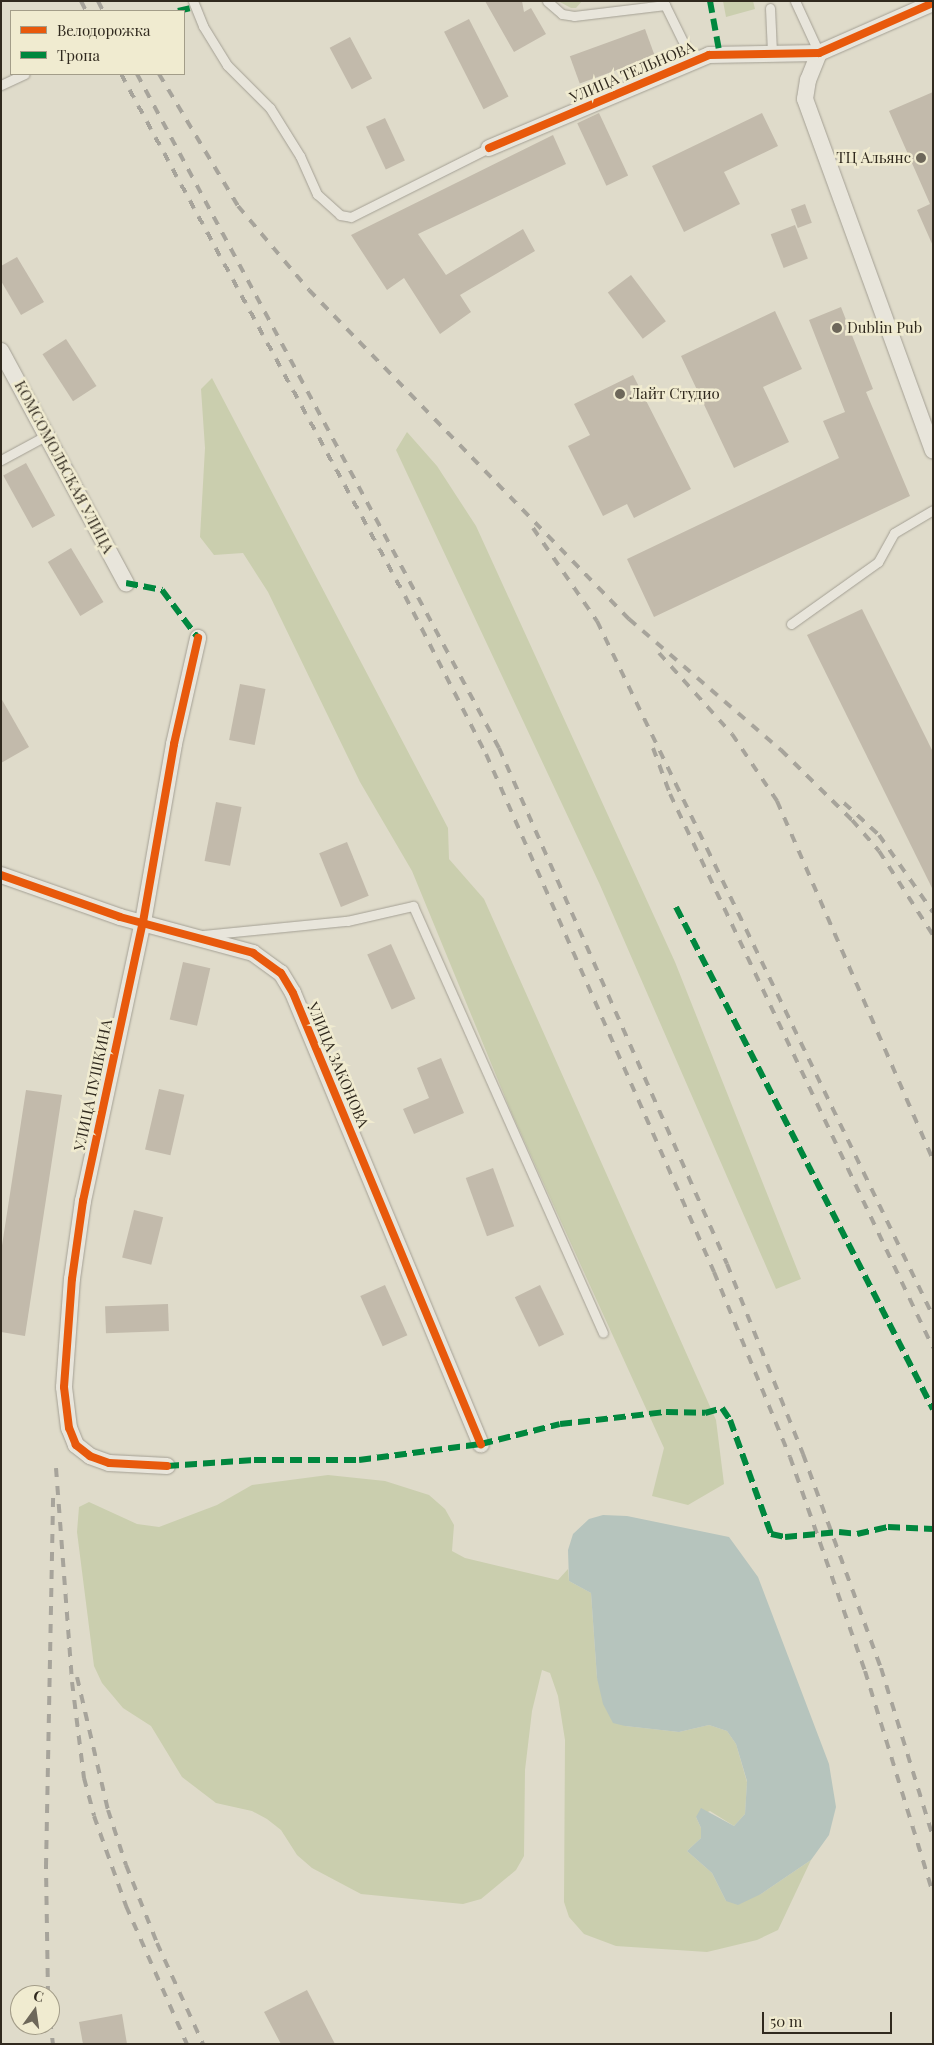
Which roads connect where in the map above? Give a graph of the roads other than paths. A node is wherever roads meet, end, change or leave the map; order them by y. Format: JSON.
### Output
{"nodes":[{"id":1,"x":193,"y":1,"type":"edge"},
{"id":2,"x":548,"y":1,"type":"edge"},
{"id":3,"x":796,"y":1,"type":"edge"},
{"id":4,"x":933,"y":3,"type":"edge"},
{"id":5,"x":913,"y":6,"type":"edge"},
{"id":6,"x":770,"y":8,"type":"dead end"},
{"id":7,"x":772,"y":52,"type":"junction"},
{"id":8,"x":819,"y":53,"type":"junction"},
{"id":9,"x":692,"y":62,"type":"junction"},
{"id":10,"x":23,"y":75,"type":"edge"},
{"id":11,"x":1,"y":85,"type":"edge"},
{"id":12,"x":489,"y":148,"type":"joint"},
{"id":13,"x":1,"y":351,"type":"edge"},
{"id":14,"x":48,"y":435,"type":"junction"},
{"id":15,"x":933,"y":450,"type":"edge"},
{"id":16,"x":1,"y":460,"type":"edge"},
{"id":17,"x":933,"y":510,"type":"edge"},
{"id":18,"x":126,"y":583,"type":"dead end"},
{"id":19,"x":791,"y":624,"type":"dead end"},
{"id":20,"x":198,"y":638,"type":"dead end"},
{"id":21,"x":1,"y":875,"type":"edge"},
{"id":22,"x":142,"y":922,"type":"junction"},
{"id":23,"x":198,"y":936,"type":"junction"},
{"id":24,"x":603,"y":1333,"type":"dead end"},
{"id":25,"x":481,"y":1444,"type":"dead end"},
{"id":26,"x":167,"y":1466,"type":"dead end"}],
"edges":[{"from":1,"to":12,"type":"lane","name":"УЛИЦА ТЕЛЬНОВА"},
{"from":2,"to":9,"type":"lane"},
{"from":3,"to":8,"type":"lane"},
{"from":4,"to":5,"type":"street","name":"УЛИЦА ТЕЛЬНОВА"},
{"from":5,"to":8,"type":"street","name":"УЛИЦА ТЕЛЬНОВА"},
{"from":6,"to":7,"type":"lane"},
{"from":7,"to":8,"type":"street","name":"УЛИЦА ТЕЛЬНОВА"},
{"from":7,"to":9,"type":"street","name":"УЛИЦА ТЕЛЬНОВА"},
{"from":8,"to":15,"type":"street"},
{"from":9,"to":12,"type":"street","name":"УЛИЦА ТЕЛЬНОВА"},
{"from":10,"to":11,"type":"lane"},
{"from":13,"to":14,"type":"street","name":"КОМСОМОЛЬСКАЯ УЛИЦА"},
{"from":14,"to":16,"type":"lane"},
{"from":14,"to":18,"type":"street","name":"КОМСОМОЛЬСКАЯ УЛИЦА"},
{"from":17,"to":19,"type":"lane"},
{"from":20,"to":22,"type":"street","name":"УЛИЦА ПУШКИНА"},
{"from":21,"to":22,"type":"street","name":"УЛИЦА ЗАКОНОВА"},
{"from":22,"to":23,"type":"street","name":"УЛИЦА ЗАКОНОВА"},
{"from":22,"to":26,"type":"street","name":"УЛИЦА ПУШКИНА"},
{"from":23,"to":24,"type":"lane"},
{"from":23,"to":25,"type":"street","name":"УЛИЦА ЗАКОНОВА"}]}
